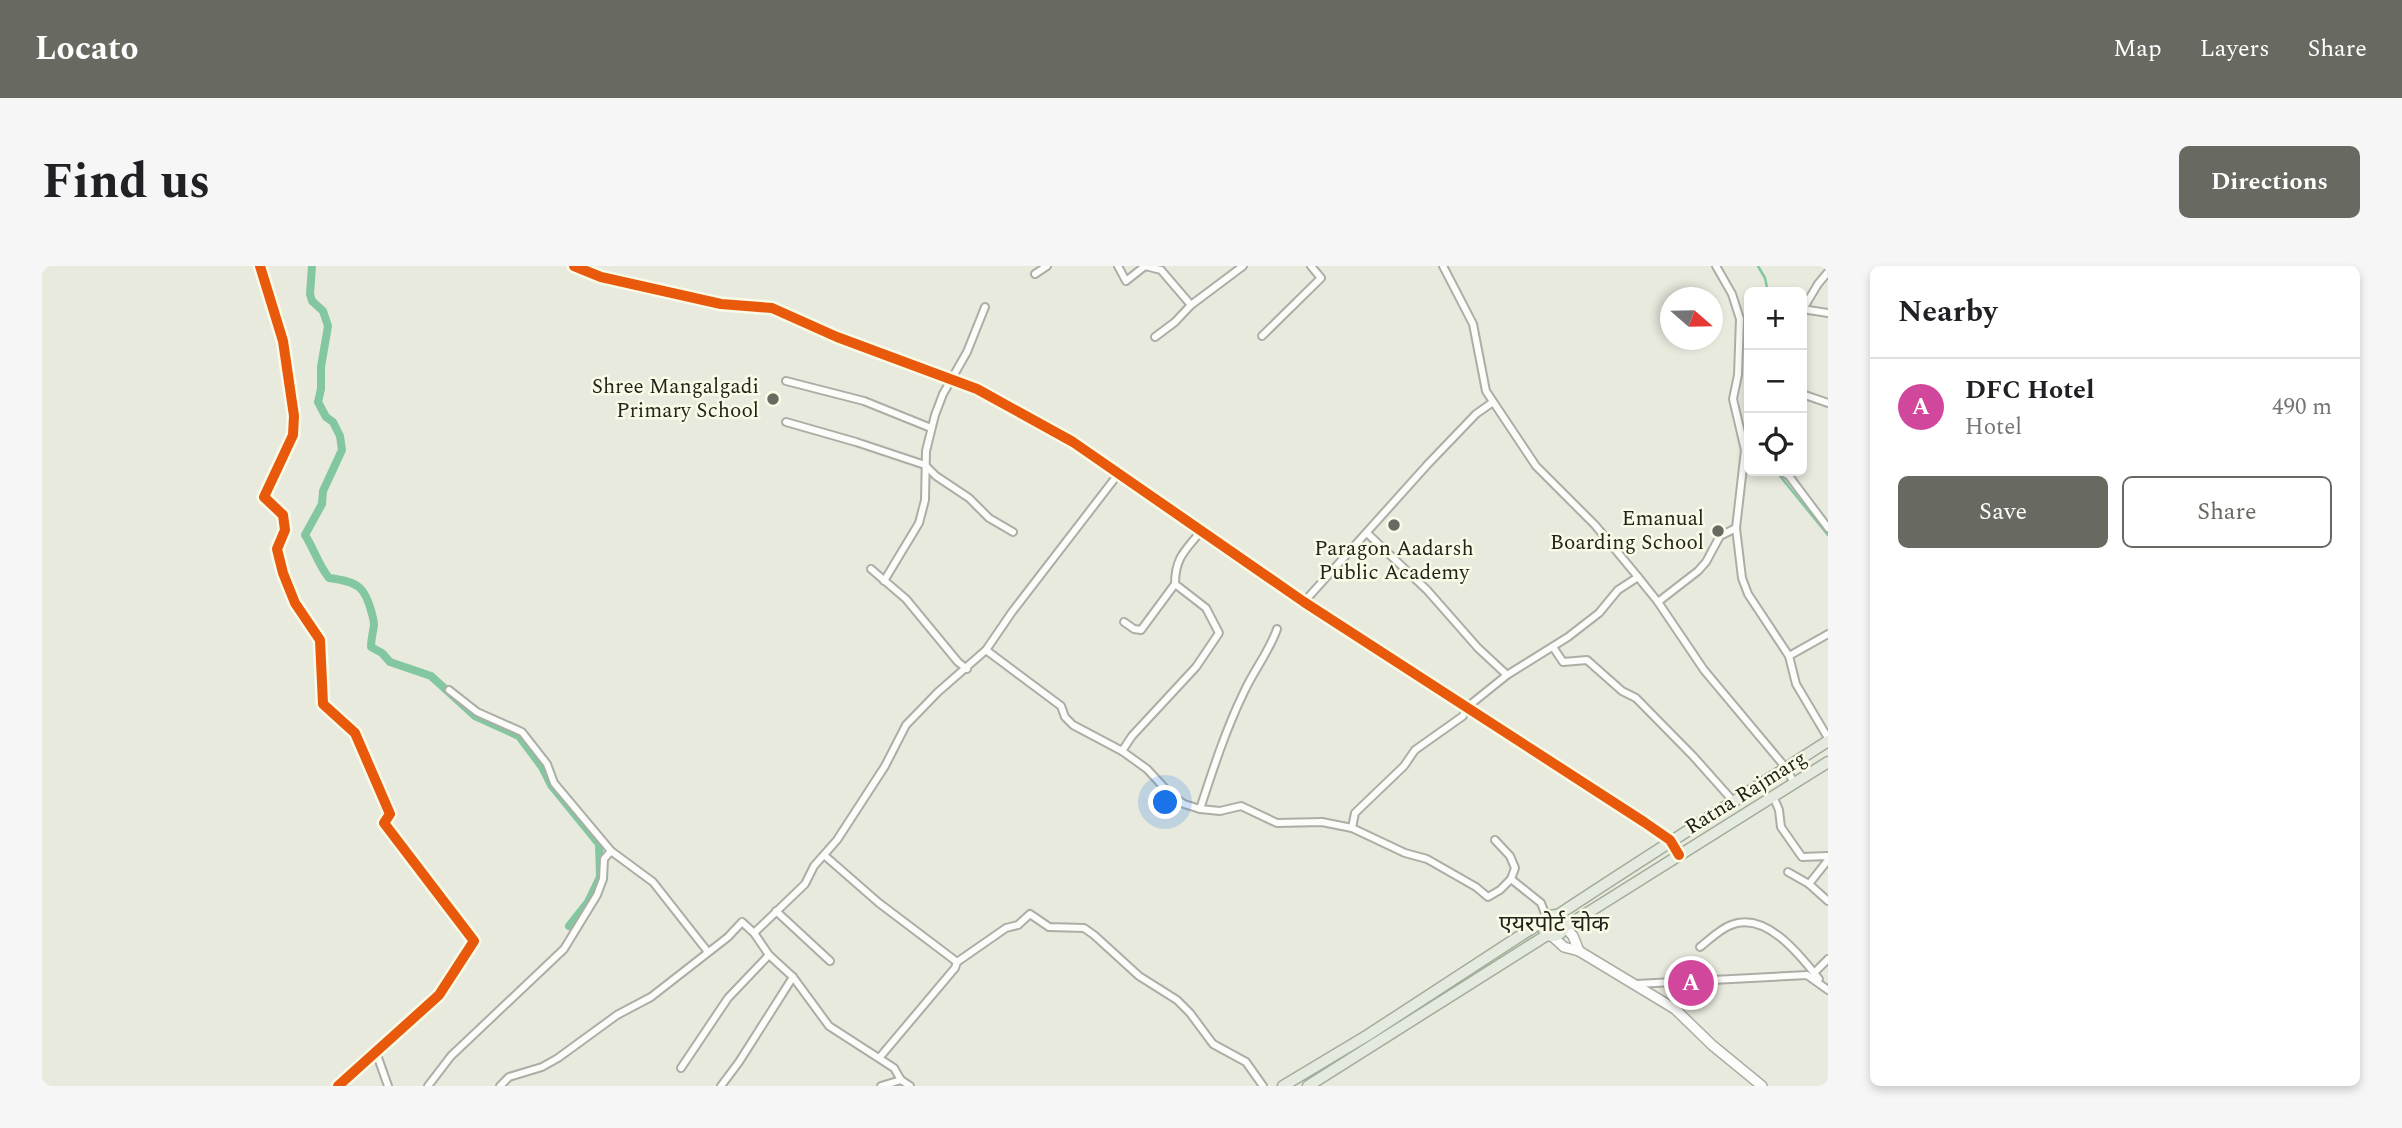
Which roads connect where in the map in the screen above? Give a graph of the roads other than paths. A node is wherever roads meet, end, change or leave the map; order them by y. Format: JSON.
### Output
{"nodes":[{"id":1,"x":260,"y":266,"type":"edge"},
{"id":2,"x":573,"y":266,"type":"edge"},
{"id":3,"x":1046,"y":266,"type":"edge"},
{"id":4,"x":1118,"y":266,"type":"edge"},
{"id":5,"x":1243,"y":266,"type":"edge"},
{"id":6,"x":1311,"y":266,"type":"edge"},
{"id":7,"x":1443,"y":266,"type":"edge"},
{"id":8,"x":1716,"y":266,"type":"edge"},
{"id":9,"x":1828,"y":272,"type":"edge"},
{"id":10,"x":1035,"y":274,"type":"dead end"},
{"id":11,"x":1807,"y":302,"type":"edge"},
{"id":12,"x":1191,"y":305,"type":"junction"},
{"id":13,"x":985,"y":307,"type":"dead end"},
{"id":14,"x":1807,"y":310,"type":"edge"},
{"id":15,"x":1828,"y":313,"type":"edge"},
{"id":16,"x":1262,"y":336,"type":"dead end"},
{"id":17,"x":1155,"y":337,"type":"dead end"},
{"id":18,"x":951,"y":379,"type":"junction"},
{"id":19,"x":786,"y":381,"type":"dead end"},
{"id":20,"x":1807,"y":396,"type":"edge"},
{"id":21,"x":1493,"y":402,"type":"junction"},
{"id":22,"x":1828,"y":403,"type":"edge"},
{"id":23,"x":786,"y":422,"type":"dead end"},
{"id":24,"x":931,"y":428,"type":"junction"},
{"id":25,"x":1744,"y":440,"type":"edge"},
{"id":26,"x":925,"y":465,"type":"junction"},
{"id":27,"x":1744,"y":472,"type":"edge"},
{"id":28,"x":1119,"y":473,"type":"junction"},
{"id":29,"x":1789,"y":476,"type":"edge"},
{"id":30,"x":1736,"y":528,"type":"junction"},
{"id":31,"x":1828,"y":528,"type":"edge"},
{"id":32,"x":1201,"y":531,"type":"junction"},
{"id":33,"x":1013,"y":532,"type":"dead end"},
{"id":34,"x":1367,"y":533,"type":"junction"},
{"id":35,"x":871,"y":569,"type":"dead end"},
{"id":36,"x":1638,"y":577,"type":"junction"},
{"id":37,"x":884,"y":581,"type":"junction"},
{"id":38,"x":1175,"y":584,"type":"junction"},
{"id":39,"x":1658,"y":601,"type":"junction"},
{"id":40,"x":1304,"y":603,"type":"junction"},
{"id":41,"x":1124,"y":622,"type":"dead end"},
{"id":42,"x":1277,"y":629,"type":"dead end"},
{"id":43,"x":1828,"y":634,"type":"edge"},
{"id":44,"x":1553,"y":647,"type":"junction"},
{"id":45,"x":986,"y":650,"type":"junction"},
{"id":46,"x":1790,"y":656,"type":"junction"},
{"id":47,"x":967,"y":669,"type":"junction"},
{"id":48,"x":1507,"y":675,"type":"junction"},
{"id":49,"x":449,"y":690,"type":"dead end"},
{"id":50,"x":1466,"y":708,"type":"junction"},
{"id":51,"x":1828,"y":739,"type":"edge"},
{"id":52,"x":1122,"y":751,"type":"junction"},
{"id":53,"x":1828,"y":762,"type":"edge"},
{"id":54,"x":1786,"y":768,"type":"junction"},
{"id":55,"x":1794,"y":783,"type":"junction"},
{"id":56,"x":1773,"y":796,"type":"junction"},
{"id":57,"x":1734,"y":802,"type":"junction"},
{"id":58,"x":1200,"y":809,"type":"junction"},
{"id":59,"x":1352,"y":828,"type":"junction"},
{"id":60,"x":1495,"y":840,"type":"dead end"},
{"id":61,"x":1670,"y":840,"type":"junction"},
{"id":62,"x":611,"y":851,"type":"junction"},
{"id":63,"x":824,"y":855,"type":"junction"},
{"id":64,"x":1679,"y":855,"type":"junction"},
{"id":65,"x":1828,"y":856,"type":"edge"},
{"id":66,"x":1788,"y":872,"type":"dead end"},
{"id":67,"x":1511,"y":879,"type":"junction"},
{"id":68,"x":1809,"y":884,"type":"junction"},
{"id":69,"x":1828,"y":901,"type":"edge"},
{"id":70,"x":776,"y":911,"type":"junction"},
{"id":71,"x":1558,"y":915,"type":"junction"},
{"id":72,"x":1545,"y":919,"type":"junction"},
{"id":73,"x":1565,"y":927,"type":"junction"},
{"id":74,"x":754,"y":933,"type":"junction"},
{"id":75,"x":1550,"y":935,"type":"junction"},
{"id":76,"x":1700,"y":947,"type":"dead end"},
{"id":77,"x":1579,"y":951,"type":"junction"},
{"id":78,"x":708,"y":952,"type":"junction"},
{"id":79,"x":769,"y":955,"type":"junction"},
{"id":80,"x":1828,"y":960,"type":"edge"},
{"id":81,"x":830,"y":961,"type":"dead end"},
{"id":82,"x":957,"y":962,"type":"junction"},
{"id":83,"x":1814,"y":973,"type":"junction"},
{"id":84,"x":793,"y":977,"type":"junction"},
{"id":85,"x":1634,"y":984,"type":"junction"},
{"id":86,"x":1828,"y":988,"type":"edge"},
{"id":87,"x":376,"y":1052,"type":"junction"},
{"id":88,"x":880,"y":1058,"type":"junction"},
{"id":89,"x":681,"y":1068,"type":"dead end"},
{"id":90,"x":901,"y":1080,"type":"junction"},
{"id":91,"x":338,"y":1086,"type":"edge"},
{"id":92,"x":388,"y":1086,"type":"edge"},
{"id":93,"x":428,"y":1086,"type":"edge"},
{"id":94,"x":500,"y":1086,"type":"edge"},
{"id":95,"x":720,"y":1086,"type":"edge"},
{"id":96,"x":881,"y":1086,"type":"edge"},
{"id":97,"x":910,"y":1086,"type":"edge"},
{"id":98,"x":1263,"y":1086,"type":"edge"},
{"id":99,"x":1283,"y":1086,"type":"edge"},
{"id":100,"x":1308,"y":1086,"type":"edge"},
{"id":101,"x":1762,"y":1086,"type":"edge"}],
"edges":[{"from":1,"to":87,"type":"street"},
{"from":2,"to":18,"type":"street"},
{"from":3,"to":10,"type":"street"},
{"from":4,"to":12,"type":"street"},
{"from":5,"to":12,"type":"street"},
{"from":6,"to":16,"type":"street"},
{"from":7,"to":21,"type":"street"},
{"from":8,"to":25,"type":"street"},
{"from":9,"to":11,"type":"street"},
{"from":12,"to":17,"type":"street"},
{"from":13,"to":18,"type":"street"},
{"from":14,"to":15,"type":"street"},
{"from":18,"to":24,"type":"street"},
{"from":18,"to":28,"type":"street"},
{"from":19,"to":24,"type":"street"},
{"from":20,"to":22,"type":"street"},
{"from":21,"to":34,"type":"street"},
{"from":21,"to":36,"type":"street"},
{"from":23,"to":26,"type":"street"},
{"from":24,"to":26,"type":"street"},
{"from":26,"to":33,"type":"street"},
{"from":26,"to":37,"type":"street"},
{"from":27,"to":30,"type":"street"},
{"from":28,"to":32,"type":"street"},
{"from":28,"to":45,"type":"street"},
{"from":29,"to":31,"type":"street"},
{"from":30,"to":39,"type":"street"},
{"from":30,"to":46,"type":"street"},
{"from":32,"to":38,"type":"street"},
{"from":32,"to":40,"type":"street"},
{"from":34,"to":40,"type":"street"},
{"from":34,"to":48,"type":"street"},
{"from":35,"to":37,"type":"street"},
{"from":36,"to":39,"type":"street"},
{"from":36,"to":44,"type":"street"},
{"from":37,"to":47,"type":"street"},
{"from":38,"to":41,"type":"street"},
{"from":38,"to":52,"type":"street"},
{"from":39,"to":54,"type":"street"},
{"from":40,"to":50,"type":"street"},
{"from":42,"to":58,"type":"street"},
{"from":43,"to":46,"type":"street"},
{"from":44,"to":48,"type":"street"},
{"from":44,"to":57,"type":"street"},
{"from":45,"to":47,"type":"street"},
{"from":45,"to":52,"type":"street"},
{"from":46,"to":51,"type":"street"},
{"from":47,"to":63,"type":"street"},
{"from":48,"to":50,"type":"street"},
{"from":49,"to":62,"type":"street"},
{"from":50,"to":59,"type":"street"},
{"from":50,"to":61,"type":"street"},
{"from":51,"to":54,"type":"main road","name":"Ratna Rajmarg"},
{"from":52,"to":58,"type":"street"},
{"from":53,"to":55,"type":"main road","name":"Ratna Rajmarg"},
{"from":54,"to":55,"type":"street"},
{"from":54,"to":57,"type":"main road","name":"Ratna Rajmarg"},
{"from":55,"to":56,"type":"main road","name":"Ratna Rajmarg"},
{"from":56,"to":64,"type":"main road","name":"Ratna Rajmarg"},
{"from":56,"to":65,"type":"street"},
{"from":57,"to":61,"type":"main road","name":"Ratna Rajmarg"},
{"from":58,"to":59,"type":"street"},
{"from":59,"to":67,"type":"street"},
{"from":60,"to":67,"type":"street"},
{"from":61,"to":64,"type":"street"},
{"from":61,"to":71,"type":"main road","name":"Ratna Rajmarg"},
{"from":62,"to":78,"type":"street"},
{"from":62,"to":93,"type":"street"},
{"from":63,"to":70,"type":"street"},
{"from":63,"to":82,"type":"street"},
{"from":64,"to":73,"type":"main road","name":"Ratna Rajmarg"},
{"from":65,"to":68,"type":"street"},
{"from":66,"to":68,"type":"street"},
{"from":67,"to":72,"type":"street"},
{"from":68,"to":69,"type":"street"},
{"from":70,"to":74,"type":"street"},
{"from":70,"to":81,"type":"street"},
{"from":71,"to":72,"type":"main road","name":"Ratna Rajmarg"},
{"from":71,"to":73,"type":"main road"},
{"from":72,"to":75,"type":"main road"},
{"from":72,"to":99,"type":"main road","name":"Ratna Rajmarg"},
{"from":73,"to":75,"type":"main road","name":"Ratna Rajmarg"},
{"from":73,"to":77,"type":"street"},
{"from":74,"to":78,"type":"street"},
{"from":74,"to":79,"type":"street"},
{"from":75,"to":77,"type":"street"},
{"from":75,"to":100,"type":"main road","name":"Ratna Rajmarg"},
{"from":76,"to":83,"type":"street"},
{"from":77,"to":85,"type":"street"},
{"from":78,"to":94,"type":"street"},
{"from":79,"to":84,"type":"street"},
{"from":79,"to":89,"type":"street"},
{"from":80,"to":83,"type":"street"},
{"from":82,"to":88,"type":"street"},
{"from":82,"to":98,"type":"street"},
{"from":83,"to":86,"type":"street"},
{"from":84,"to":88,"type":"street"},
{"from":84,"to":95,"type":"street"},
{"from":85,"to":86,"type":"street"},
{"from":85,"to":101,"type":"street"},
{"from":87,"to":91,"type":"street"},
{"from":87,"to":92,"type":"street"},
{"from":88,"to":90,"type":"street"},
{"from":90,"to":96,"type":"street"},
{"from":90,"to":97,"type":"street"}]}
